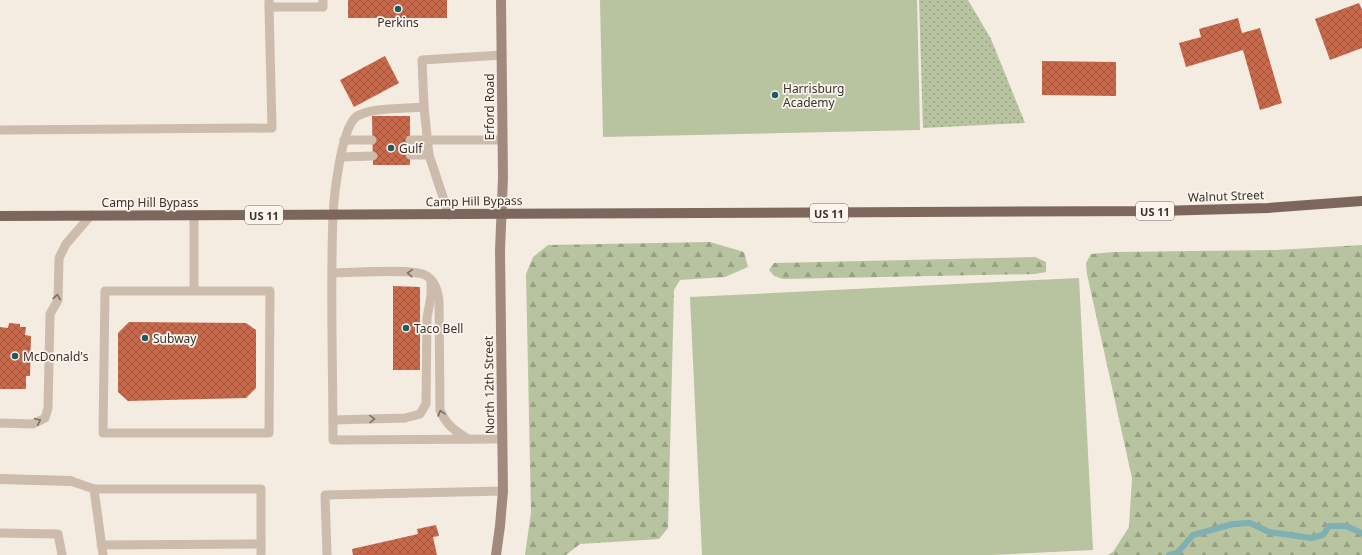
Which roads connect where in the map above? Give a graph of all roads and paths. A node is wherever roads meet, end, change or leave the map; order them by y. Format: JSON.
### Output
{"nodes":[{"id":1,"x":323,"y":0,"type":"edge"},
{"id":2,"x":501,"y":0,"type":"edge"},
{"id":3,"x":269,"y":4,"type":"edge"},
{"id":4,"x":502,"y":55,"type":"junction"},
{"id":5,"x":424,"y":107,"type":"junction"},
{"id":6,"x":0,"y":130,"type":"edge"},
{"id":7,"x":344,"y":140,"type":"junction"},
{"id":8,"x":372,"y":140,"type":"dead end"},
{"id":9,"x":410,"y":140,"type":"dead end"},
{"id":10,"x":428,"y":140,"type":"junction"},
{"id":11,"x":502,"y":140,"type":"junction"},
{"id":12,"x":410,"y":155,"type":"dead end"},
{"id":13,"x":429,"y":155,"type":"junction"},
{"id":14,"x":373,"y":156,"type":"dead end"},
{"id":15,"x":341,"y":157,"type":"junction"},
{"id":16,"x":1362,"y":201,"type":"edge"},
{"id":17,"x":947,"y":212,"type":"joint"},
{"id":18,"x":502,"y":214,"type":"junction"},
{"id":19,"x":91,"y":215,"type":"junction"},
{"id":20,"x":194,"y":215,"type":"junction"},
{"id":21,"x":333,"y":215,"type":"junction"},
{"id":22,"x":449,"y":215,"type":"junction"},
{"id":23,"x":0,"y":216,"type":"edge"},
{"id":24,"x":333,"y":273,"type":"junction"},
{"id":25,"x":431,"y":279,"type":"junction"},
{"id":26,"x":194,"y":291,"type":"junction"},
{"id":27,"x":333,"y":420,"type":"junction"},
{"id":28,"x":0,"y":423,"type":"edge"},
{"id":29,"x":468,"y":439,"type":"junction"},
{"id":30,"x":502,"y":439,"type":"junction"},
{"id":31,"x":0,"y":480,"type":"edge"},
{"id":32,"x":71,"y":481,"type":"joint"},
{"id":33,"x":94,"y":489,"type":"junction"},
{"id":34,"x":503,"y":491,"type":"junction"},
{"id":35,"x":0,"y":533,"type":"edge"},
{"id":36,"x":261,"y":544,"type":"junction"},
{"id":37,"x":101,"y":545,"type":"junction"},
{"id":38,"x":62,"y":555,"type":"edge"},
{"id":39,"x":103,"y":555,"type":"edge"},
{"id":40,"x":261,"y":555,"type":"edge"},
{"id":41,"x":327,"y":555,"type":"edge"},
{"id":42,"x":496,"y":555,"type":"edge"}],
"edges":[{"from":1,"to":3,"type":"lane"},
{"from":2,"to":4,"type":"main road","name":"Erford Road"},
{"from":3,"to":6,"type":"lane"},
{"from":4,"to":5,"type":"lane"},
{"from":4,"to":11,"type":"main road","name":"Erford Road"},
{"from":5,"to":7,"type":"lane"},
{"from":5,"to":10,"type":"lane"},
{"from":7,"to":8,"type":"lane"},
{"from":7,"to":15,"type":"lane"},
{"from":9,"to":10,"type":"lane"},
{"from":10,"to":11,"type":"lane"},
{"from":10,"to":13,"type":"lane"},
{"from":11,"to":18,"type":"main road","name":"Erford Road"},
{"from":12,"to":13,"type":"lane"},
{"from":13,"to":22,"type":"lane"},
{"from":14,"to":15,"type":"lane"},
{"from":15,"to":21,"type":"lane"},
{"from":16,"to":17,"type":"main road","name":"Walnut Street","number":"US 11"},
{"from":17,"to":18,"type":"main road","name":"Camp Hill Bypass","number":"US 11"},
{"from":18,"to":22,"type":"main road","name":"Camp Hill Bypass","number":"US 11"},
{"from":18,"to":30,"type":"main road","name":"North 12th Street"},
{"from":19,"to":20,"type":"main road","name":"Camp Hill Bypass","number":"US 11"},
{"from":19,"to":23,"type":"main road","name":"Camp Hill Bypass","number":"US 11"},
{"from":28,"to":19,"type":"lane","one_way":true},
{"from":20,"to":21,"type":"main road","name":"Camp Hill Bypass","number":"US 11"},
{"from":20,"to":26,"type":"lane"},
{"from":21,"to":22,"type":"main road","name":"Camp Hill Bypass","number":"US 11"},
{"from":21,"to":24,"type":"lane"},
{"from":25,"to":24,"type":"lane","one_way":true},
{"from":24,"to":27,"type":"lane"},
{"from":27,"to":25,"type":"lane","one_way":true},
{"from":29,"to":25,"type":"lane","one_way":true},
{"from":26,"to":26,"type":"lane"},
{"from":27,"to":29,"type":"lane"},
{"from":29,"to":30,"type":"lane"},
{"from":30,"to":34,"type":"main road","name":"North 12th Street"},
{"from":31,"to":32,"type":"street"},
{"from":32,"to":33,"type":"lane"},
{"from":33,"to":36,"type":"lane"},
{"from":33,"to":37,"type":"lane"},
{"from":34,"to":41,"type":"lane"},
{"from":34,"to":42,"type":"main road","name":"North 12th Street"},
{"from":35,"to":38,"type":"lane"},
{"from":36,"to":37,"type":"lane"},
{"from":36,"to":40,"type":"lane"},
{"from":37,"to":39,"type":"lane"}]}
